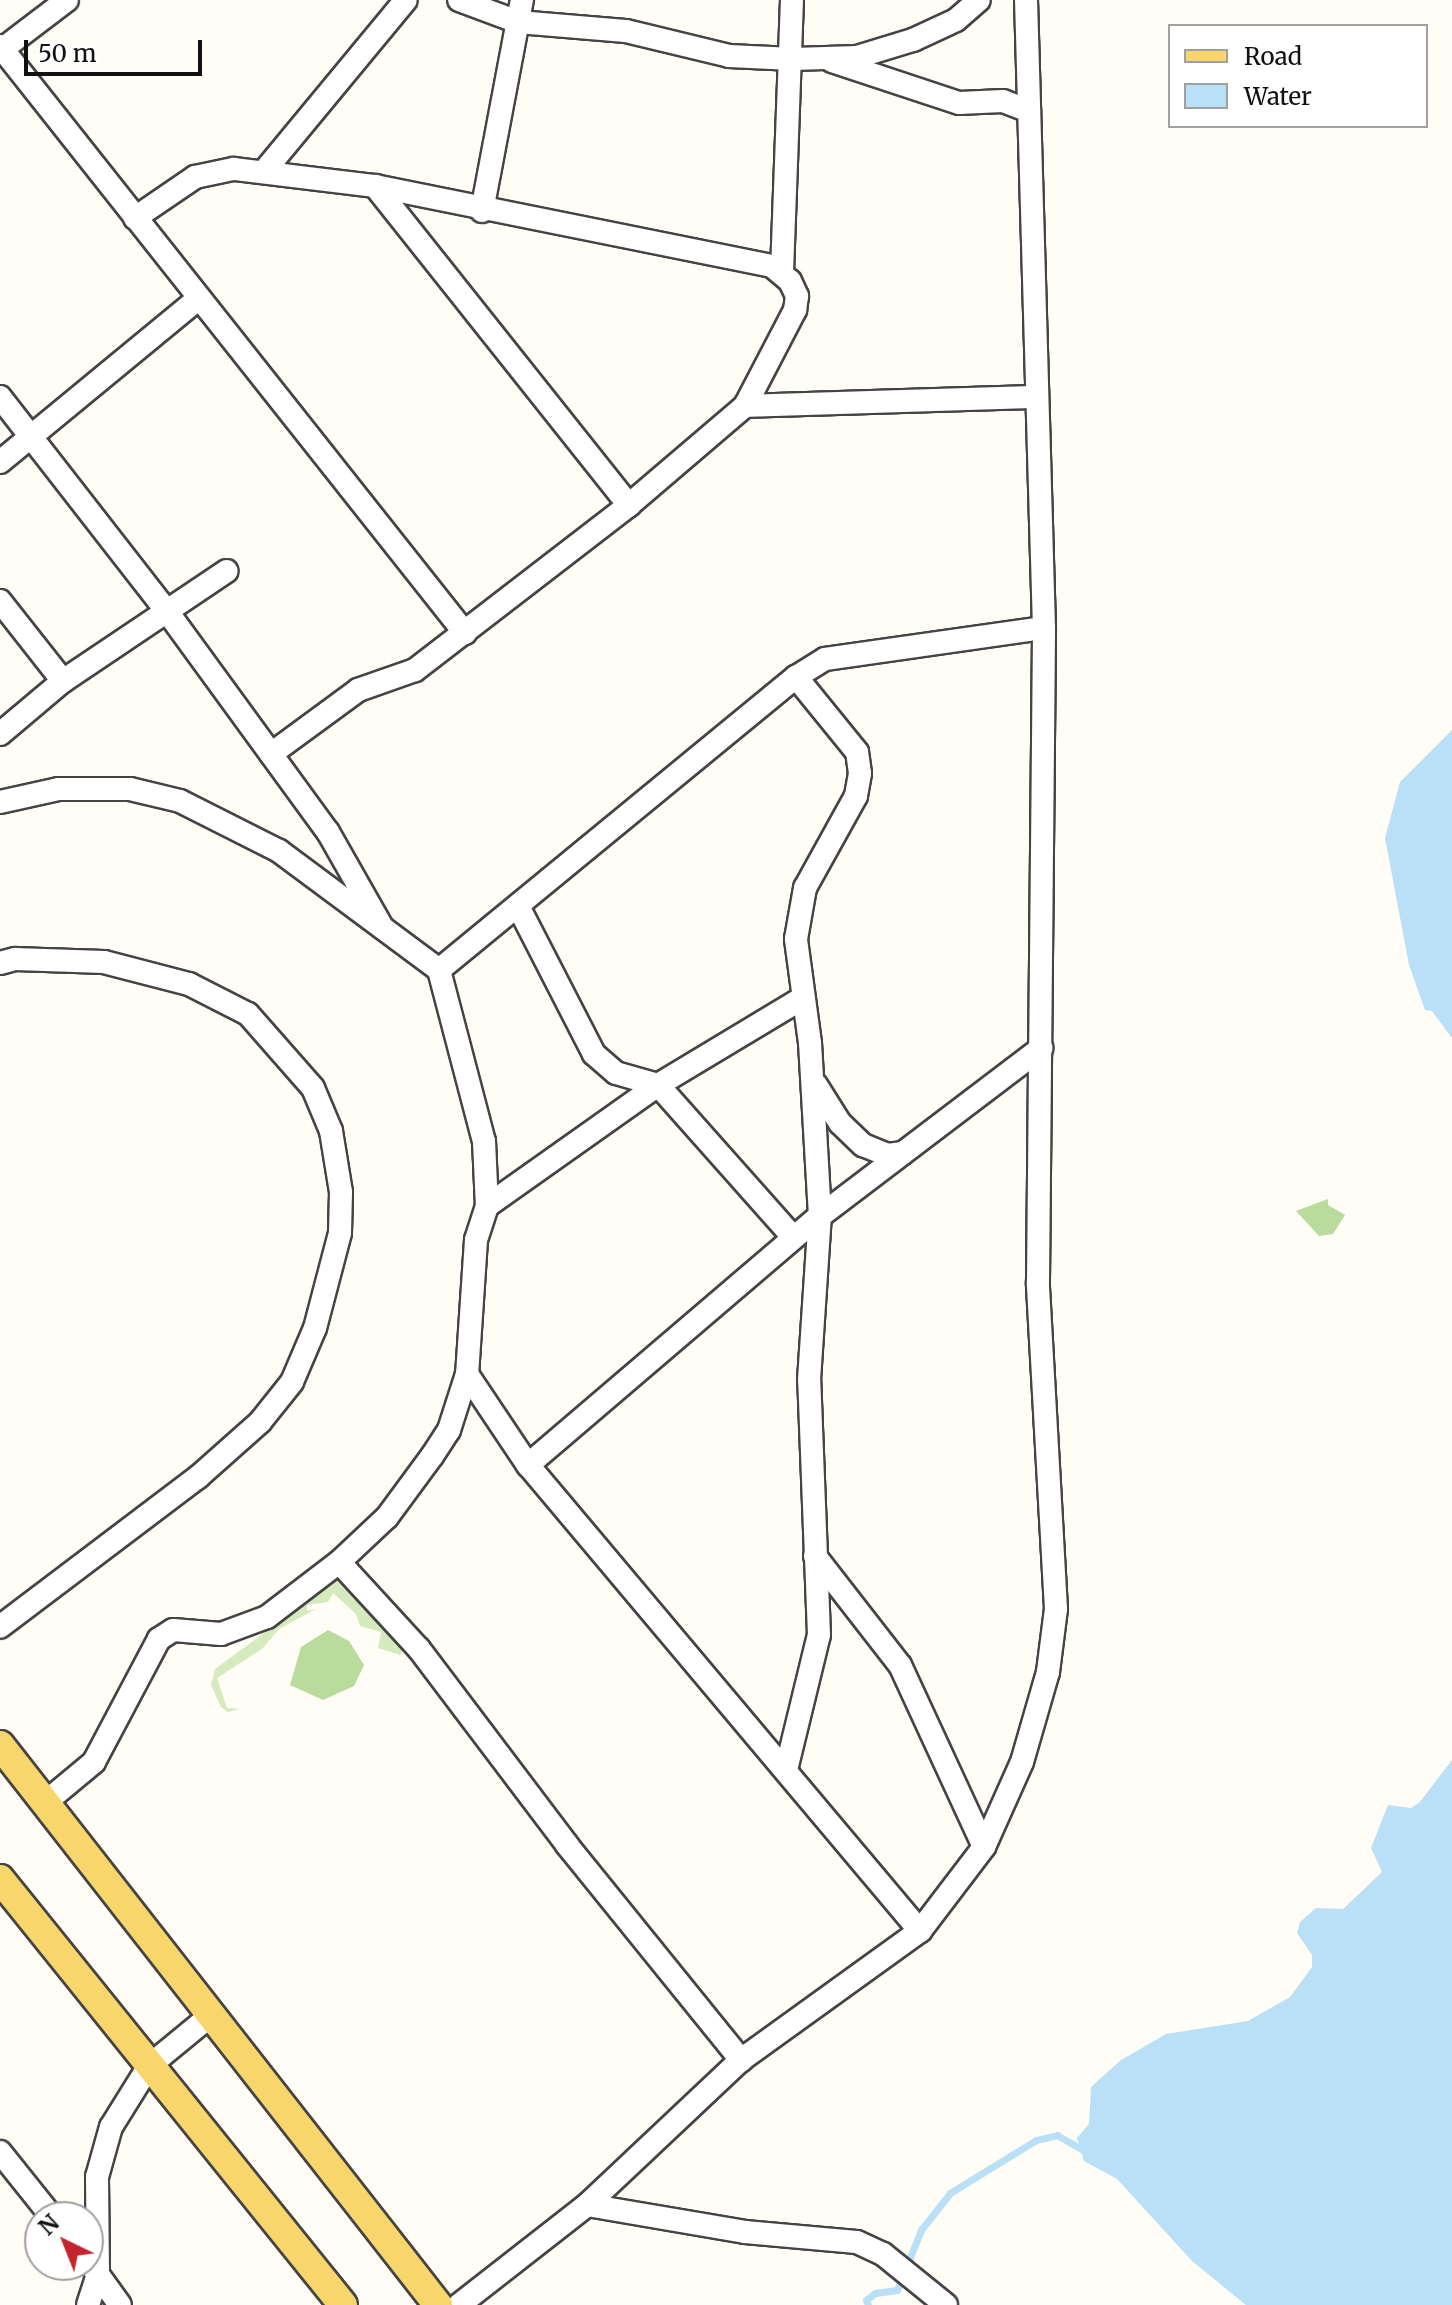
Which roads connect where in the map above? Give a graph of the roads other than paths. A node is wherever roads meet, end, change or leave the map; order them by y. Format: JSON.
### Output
{"nodes":[{"id":1,"x":67,"y":0,"type":"edge"},
{"id":2,"x":406,"y":0,"type":"edge"},
{"id":3,"x":459,"y":0,"type":"edge"},
{"id":4,"x":792,"y":0,"type":"edge"},
{"id":5,"x":979,"y":0,"type":"edge"},
{"id":6,"x":1026,"y":0,"type":"edge"},
{"id":7,"x":520,"y":11,"type":"edge"},
{"id":8,"x":1,"y":49,"type":"edge"},
{"id":9,"x":823,"y":58,"type":"junction"},
{"id":10,"x":793,"y":59,"type":"junction"},
{"id":11,"x":1029,"y":111,"type":"junction"},
{"id":12,"x":266,"y":169,"type":"junction"},
{"id":13,"x":375,"y":186,"type":"junction"},
{"id":14,"x":482,"y":211,"type":"junction"},
{"id":15,"x":135,"y":218,"type":"junction"},
{"id":16,"x":782,"y":272,"type":"junction"},
{"id":17,"x":198,"y":299,"type":"junction"},
{"id":18,"x":0,"y":397,"type":"edge"},
{"id":19,"x":1037,"y":397,"type":"junction"},
{"id":20,"x":745,"y":406,"type":"junction"},
{"id":21,"x":33,"y":437,"type":"junction"},
{"id":22,"x":0,"y":462,"type":"edge"},
{"id":23,"x":629,"y":505,"type":"junction"},
{"id":24,"x":227,"y":571,"type":"dead end"},
{"id":25,"x":0,"y":601,"type":"edge"},
{"id":26,"x":166,"y":610,"type":"junction"},
{"id":27,"x":1044,"y":628,"type":"junction"},
{"id":28,"x":465,"y":633,"type":"junction"},
{"id":29,"x":796,"y":677,"type":"junction"},
{"id":30,"x":63,"y":681,"type":"junction"},
{"id":31,"x":0,"y":734,"type":"edge"},
{"id":32,"x":271,"y":754,"type":"junction"},
{"id":33,"x":0,"y":802,"type":"edge"},
{"id":34,"x":519,"y":908,"type":"junction"},
{"id":35,"x":386,"y":934,"type":"junction"},
{"id":36,"x":0,"y":963,"type":"edge"},
{"id":37,"x":439,"y":970,"type":"junction"},
{"id":38,"x":803,"y":998,"type":"junction"},
{"id":39,"x":1041,"y":1048,"type":"junction"},
{"id":40,"x":812,"y":1078,"type":"junction"},
{"id":41,"x":658,"y":1085,"type":"junction"},
{"id":42,"x":903,"y":1153,"type":"junction"},
{"id":43,"x":487,"y":1206,"type":"junction"},
{"id":44,"x":820,"y":1216,"type":"junction"},
{"id":45,"x":793,"y":1237,"type":"junction"},
{"id":46,"x":467,"y":1374,"type":"junction"},
{"id":47,"x":528,"y":1465,"type":"junction"},
{"id":48,"x":815,"y":1556,"type":"junction"},
{"id":49,"x":339,"y":1562,"type":"junction"},
{"id":50,"x":0,"y":1627,"type":"edge"},
{"id":51,"x":0,"y":1745,"type":"edge"},
{"id":52,"x":786,"y":1770,"type":"junction"},
{"id":53,"x":47,"y":1801,"type":"junction"},
{"id":54,"x":984,"y":1847,"type":"junction"},
{"id":55,"x":0,"y":1879,"type":"edge"},
{"id":56,"x":920,"y":1931,"type":"junction"},
{"id":57,"x":211,"y":2015,"type":"junction"},
{"id":58,"x":741,"y":2060,"type":"junction"},
{"id":59,"x":149,"y":2066,"type":"junction"},
{"id":60,"x":0,"y":2152,"type":"edge"},
{"id":61,"x":39,"y":2201,"type":"edge"},
{"id":62,"x":96,"y":2201,"type":"edge"},
{"id":63,"x":587,"y":2205,"type":"junction"},
{"id":64,"x":91,"y":2281,"type":"edge"},
{"id":65,"x":102,"y":2281,"type":"edge"},
{"id":66,"x":88,"y":2305,"type":"edge"},
{"id":67,"x":120,"y":2305,"type":"edge"},
{"id":68,"x":343,"y":2305,"type":"edge"},
{"id":69,"x":438,"y":2305,"type":"edge"},
{"id":70,"x":459,"y":2305,"type":"edge"},
{"id":71,"x":946,"y":2305,"type":"edge"}],
"edges":[{"from":1,"to":8,"type":"street"},
{"from":2,"to":12,"type":"street"},
{"from":3,"to":7,"type":"street"},
{"from":4,"to":10,"type":"street"},
{"from":5,"to":9,"type":"street"},
{"from":6,"to":11,"type":"street"},
{"from":7,"to":10,"type":"street"},
{"from":7,"to":14,"type":"street"},
{"from":8,"to":15,"type":"street"},
{"from":9,"to":10,"type":"street"},
{"from":9,"to":11,"type":"street"},
{"from":10,"to":16,"type":"street"},
{"from":11,"to":19,"type":"street"},
{"from":12,"to":13,"type":"street"},
{"from":12,"to":15,"type":"street"},
{"from":13,"to":14,"type":"street"},
{"from":13,"to":23,"type":"street"},
{"from":14,"to":16,"type":"street"},
{"from":15,"to":17,"type":"street"},
{"from":16,"to":20,"type":"street"},
{"from":17,"to":21,"type":"street"},
{"from":17,"to":28,"type":"street"},
{"from":18,"to":21,"type":"street"},
{"from":19,"to":20,"type":"street"},
{"from":19,"to":27,"type":"street"},
{"from":20,"to":23,"type":"street"},
{"from":21,"to":22,"type":"street"},
{"from":21,"to":26,"type":"street"},
{"from":23,"to":28,"type":"street"},
{"from":24,"to":26,"type":"street"},
{"from":25,"to":30,"type":"street"},
{"from":26,"to":30,"type":"street"},
{"from":26,"to":32,"type":"street"},
{"from":27,"to":29,"type":"street"},
{"from":27,"to":39,"type":"street"},
{"from":28,"to":32,"type":"street"},
{"from":29,"to":34,"type":"street"},
{"from":29,"to":38,"type":"street"},
{"from":30,"to":31,"type":"street"},
{"from":32,"to":35,"type":"street"},
{"from":33,"to":35,"type":"street"},
{"from":34,"to":37,"type":"street"},
{"from":34,"to":41,"type":"street"},
{"from":35,"to":37,"type":"street"},
{"from":36,"to":50,"type":"street"},
{"from":37,"to":43,"type":"street"},
{"from":38,"to":40,"type":"street"},
{"from":38,"to":41,"type":"street"},
{"from":39,"to":42,"type":"street"},
{"from":39,"to":54,"type":"street"},
{"from":40,"to":42,"type":"street"},
{"from":40,"to":44,"type":"street"},
{"from":41,"to":43,"type":"street"},
{"from":41,"to":45,"type":"street"},
{"from":42,"to":44,"type":"street"},
{"from":43,"to":46,"type":"street"},
{"from":44,"to":45,"type":"street"},
{"from":44,"to":48,"type":"street"},
{"from":45,"to":47,"type":"street"},
{"from":46,"to":47,"type":"street"},
{"from":46,"to":49,"type":"street"},
{"from":47,"to":52,"type":"street"},
{"from":48,"to":52,"type":"street"},
{"from":48,"to":54,"type":"street"},
{"from":49,"to":53,"type":"street"},
{"from":49,"to":58,"type":"street"},
{"from":51,"to":53,"type":"main road"},
{"from":52,"to":56,"type":"street"},
{"from":53,"to":57,"type":"main road"},
{"from":54,"to":56,"type":"street"},
{"from":55,"to":59,"type":"main road"},
{"from":56,"to":58,"type":"street"},
{"from":57,"to":59,"type":"street"},
{"from":57,"to":69,"type":"main road"},
{"from":58,"to":63,"type":"street"},
{"from":59,"to":62,"type":"street"},
{"from":59,"to":68,"type":"main road"},
{"from":60,"to":61,"type":"street"},
{"from":63,"to":70,"type":"street"},
{"from":63,"to":71,"type":"street"},
{"from":64,"to":66,"type":"street"},
{"from":65,"to":67,"type":"street"}]}
